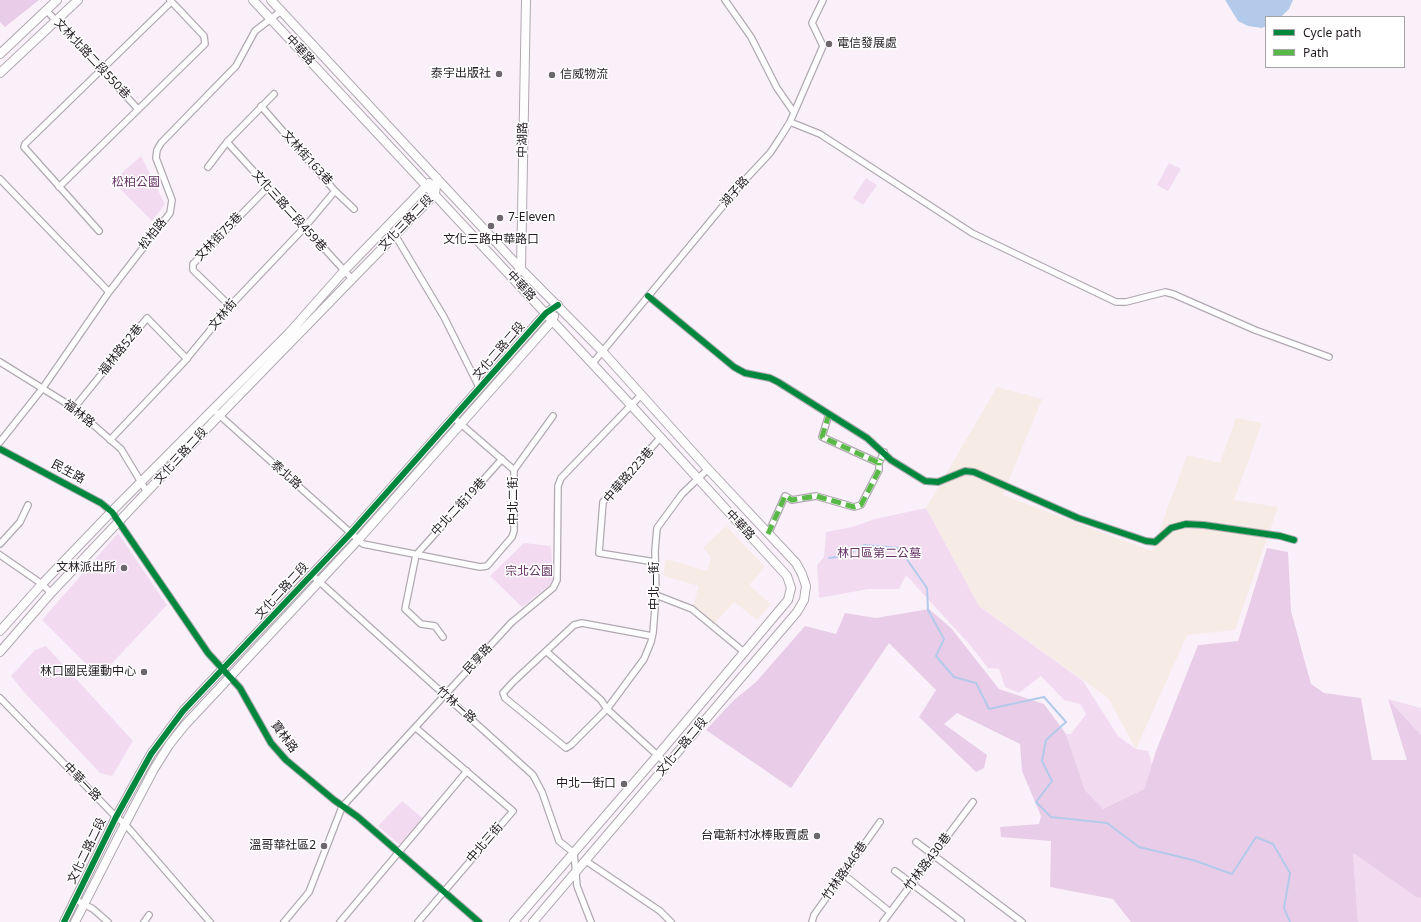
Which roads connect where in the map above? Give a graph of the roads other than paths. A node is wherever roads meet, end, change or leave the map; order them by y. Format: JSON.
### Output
{"nodes":[{"id":1,"x":57,"y":0,"type":"edge"},
{"id":2,"x":78,"y":0,"type":"edge"},
{"id":3,"x":253,"y":0,"type":"edge"},
{"id":4,"x":271,"y":0,"type":"edge"},
{"id":5,"x":526,"y":0,"type":"edge"},
{"id":6,"x":725,"y":0,"type":"edge"},
{"id":7,"x":823,"y":0,"type":"edge"},
{"id":8,"x":170,"y":1,"type":"edge"},
{"id":9,"x":46,"y":10,"type":"junction"},
{"id":10,"x":282,"y":11,"type":"junction"},
{"id":11,"x":270,"y":19,"type":"junction"},
{"id":12,"x":56,"y":20,"type":"junction"},
{"id":13,"x":0,"y":54,"type":"edge"},
{"id":14,"x":101,"y":70,"type":"junction"},
{"id":15,"x":0,"y":73,"type":"edge"},
{"id":16,"x":274,"y":94,"type":"dead end"},
{"id":17,"x":261,"y":106,"type":"junction"},
{"id":18,"x":138,"y":109,"type":"junction"},
{"id":19,"x":793,"y":111,"type":"junction"},
{"id":20,"x":790,"y":122,"type":"junction"},
{"id":21,"x":227,"y":142,"type":"junction"},
{"id":22,"x":208,"y":167,"type":"dead end"},
{"id":23,"x":0,"y":178,"type":"edge"},
{"id":24,"x":436,"y":178,"type":"junction"},
{"id":25,"x":426,"y":185,"type":"junction"},
{"id":26,"x":268,"y":186,"type":"junction"},
{"id":27,"x":58,"y":187,"type":"junction"},
{"id":28,"x":336,"y":191,"type":"junction"},
{"id":29,"x":435,"y":194,"type":"junction"},
{"id":30,"x":354,"y":208,"type":"dead end"},
{"id":31,"x":304,"y":228,"type":"junction"},
{"id":32,"x":98,"y":231,"type":"dead end"},
{"id":33,"x":395,"y":235,"type":"junction"},
{"id":34,"x":521,"y":269,"type":"junction"},
{"id":35,"x":344,"y":270,"type":"junction"},
{"id":36,"x":513,"y":278,"type":"junction"},
{"id":37,"x":352,"y":279,"type":"junction"},
{"id":38,"x":109,"y":292,"type":"junction"},
{"id":39,"x":648,"y":296,"type":"junction"},
{"id":40,"x":230,"y":306,"type":"junction"},
{"id":41,"x":558,"y":306,"type":"junction"},
{"id":42,"x":546,"y":313,"type":"junction"},
{"id":43,"x":552,"y":320,"type":"junction"},
{"id":44,"x":602,"y":351,"type":"junction"},
{"id":45,"x":1328,"y":358,"type":"dead end"},
{"id":46,"x":187,"y":359,"type":"junction"},
{"id":47,"x":0,"y":362,"type":"edge"},
{"id":48,"x":592,"y":364,"type":"junction"},
{"id":49,"x":42,"y":389,"type":"junction"},
{"id":50,"x":480,"y":389,"type":"junction"},
{"id":51,"x":641,"y":395,"type":"junction"},
{"id":52,"x":630,"y":404,"type":"junction"},
{"id":53,"x":74,"y":408,"type":"junction"},
{"id":54,"x":217,"y":412,"type":"junction"},
{"id":55,"x":829,"y":414,"type":"junction"},
{"id":56,"x":553,"y":416,"type":"dead end"},
{"id":57,"x":454,"y":418,"type":"junction"},
{"id":58,"x":461,"y":424,"type":"junction"},
{"id":59,"x":660,"y":438,"type":"junction"},
{"id":60,"x":110,"y":440,"type":"junction"},
{"id":61,"x":0,"y":442,"type":"edge"},
{"id":62,"x":0,"y":449,"type":"edge"},
{"id":63,"x":884,"y":452,"type":"junction"},
{"id":64,"x":502,"y":459,"type":"junction"},
{"id":65,"x":879,"y":463,"type":"junction"},
{"id":66,"x":708,"y":469,"type":"junction"},
{"id":67,"x":514,"y":470,"type":"junction"},
{"id":68,"x":697,"y":479,"type":"junction"},
{"id":69,"x":140,"y":483,"type":"junction"},
{"id":70,"x":147,"y":492,"type":"junction"},
{"id":71,"x":28,"y":505,"type":"dead end"},
{"id":72,"x":112,"y":512,"type":"junction"},
{"id":73,"x":118,"y":522,"type":"junction"},
{"id":74,"x":351,"y":533,"type":"junction"},
{"id":75,"x":768,"y":534,"type":"junction"},
{"id":76,"x":358,"y":540,"type":"junction"},
{"id":77,"x":1294,"y":540,"type":"dead end"},
{"id":78,"x":0,"y":544,"type":"edge"},
{"id":79,"x":0,"y":555,"type":"edge"},
{"id":80,"x":416,"y":555,"type":"junction"},
{"id":81,"x":655,"y":562,"type":"junction"},
{"id":82,"x":796,"y":563,"type":"joint"},
{"id":83,"x":312,"y":575,"type":"junction"},
{"id":84,"x":787,"y":576,"type":"joint"},
{"id":85,"x":320,"y":582,"type":"junction"},
{"id":86,"x":42,"y":584,"type":"junction"},
{"id":87,"x":51,"y":593,"type":"junction"},
{"id":88,"x":656,"y":595,"type":"junction"},
{"id":89,"x":0,"y":631,"type":"edge"},
{"id":90,"x":652,"y":636,"type":"junction"},
{"id":91,"x":443,"y":637,"type":"dead end"},
{"id":92,"x":546,"y":651,"type":"junction"},
{"id":93,"x":0,"y":652,"type":"edge"},
{"id":94,"x":744,"y":652,"type":"junction"},
{"id":95,"x":222,"y":670,"type":"junction"},
{"id":96,"x":229,"y":678,"type":"junction"},
{"id":97,"x":445,"y":695,"type":"junction"},
{"id":98,"x":0,"y":698,"type":"edge"},
{"id":99,"x":607,"y":709,"type":"junction"},
{"id":100,"x":416,"y":728,"type":"junction"},
{"id":101,"x":657,"y":756,"type":"junction"},
{"id":102,"x":668,"y":764,"type":"junction"},
{"id":103,"x":467,"y":771,"type":"junction"},
{"id":104,"x":973,"y":802,"type":"dead end"},
{"id":105,"x":342,"y":807,"type":"junction"},
{"id":106,"x":116,"y":817,"type":"junction"},
{"id":107,"x":880,"y":822,"type":"dead end"},
{"id":108,"x":125,"y":824,"type":"junction"},
{"id":109,"x":916,"y":842,"type":"dead end"},
{"id":110,"x":399,"y":853,"type":"junction"},
{"id":111,"x":574,"y":853,"type":"junction"},
{"id":112,"x":933,"y":855,"type":"junction"},
{"id":113,"x":586,"y":861,"type":"junction"},
{"id":114,"x":895,"y":871,"type":"dead end"},
{"id":115,"x":576,"y":872,"type":"junction"},
{"id":116,"x":843,"y":874,"type":"junction"},
{"id":117,"x":912,"y":883,"type":"junction"},
{"id":118,"x":443,"y":891,"type":"junction"},
{"id":119,"x":76,"y":900,"type":"junction"},
{"id":120,"x":84,"y":904,"type":"junction"},
{"id":121,"x":890,"y":912,"type":"junction"},
{"id":122,"x":149,"y":916,"type":"dead end"},
{"id":123,"x":884,"y":920,"type":"edge"},
{"id":124,"x":961,"y":921,"type":"dead end"},
{"id":125,"x":64,"y":922,"type":"edge"},
{"id":126,"x":75,"y":922,"type":"edge"},
{"id":127,"x":108,"y":922,"type":"edge"},
{"id":128,"x":144,"y":922,"type":"edge"},
{"id":129,"x":210,"y":922,"type":"edge"},
{"id":130,"x":284,"y":922,"type":"edge"},
{"id":131,"x":340,"y":922,"type":"edge"},
{"id":132,"x":418,"y":922,"type":"edge"},
{"id":133,"x":479,"y":922,"type":"edge"},
{"id":134,"x":514,"y":922,"type":"edge"},
{"id":135,"x":533,"y":922,"type":"edge"},
{"id":136,"x":591,"y":922,"type":"edge"},
{"id":137,"x":671,"y":922,"type":"edge"},
{"id":138,"x":812,"y":922,"type":"edge"},
{"id":139,"x":892,"y":922,"type":"edge"},
{"id":140,"x":1022,"y":922,"type":"edge"}],
"edges":[{"from":1,"to":9,"type":"street"},
{"from":2,"to":12,"type":"street"},
{"from":3,"to":11,"type":"street","name":"中華路"},
{"from":4,"to":10,"type":"street","name":"中華路"},
{"from":5,"to":34,"type":"street","name":"中湖路"},
{"from":6,"to":19,"type":"street"},
{"from":7,"to":19,"type":"street","name":"湖子路"},
{"from":8,"to":14,"type":"street"},
{"from":8,"to":18,"type":"street"},
{"from":9,"to":12,"type":"street","name":"文林北路二段550巷"},
{"from":9,"to":13,"type":"street"},
{"from":10,"to":11,"type":"street","name":"松柏路"},
{"from":10,"to":24,"type":"street","name":"中華路"},
{"from":11,"to":25,"type":"street","name":"中華路"},
{"from":11,"to":38,"type":"street","name":"松柏路"},
{"from":12,"to":14,"type":"street","name":"文林北路二段550巷"},
{"from":12,"to":15,"type":"street"},
{"from":14,"to":18,"type":"street","name":"文林北路二段550巷"},
{"from":14,"to":27,"type":"street"},
{"from":16,"to":17,"type":"street"},
{"from":17,"to":21,"type":"street"},
{"from":17,"to":28,"type":"street","name":"文林街163巷"},
{"from":18,"to":27,"type":"street"},
{"from":19,"to":20,"type":"street","name":"湖子路"},
{"from":20,"to":39,"type":"street","name":"湖子路"},
{"from":20,"to":45,"type":"street"},
{"from":21,"to":22,"type":"street"},
{"from":21,"to":26,"type":"street","name":"文化三路二段459巷"},
{"from":23,"to":38,"type":"street"},
{"from":24,"to":25,"type":"street","name":"文化三路二段"},
{"from":24,"to":29,"type":"street","name":"文化三路二段"},
{"from":24,"to":34,"type":"street","name":"中華路"},
{"from":25,"to":29,"type":"street","name":"中華路"},
{"from":25,"to":35,"type":"street","name":"文化三路二段"},
{"from":26,"to":31,"type":"street","name":"文化三路二段459巷"},
{"from":26,"to":40,"type":"street","name":"文林街75巷"},
{"from":27,"to":32,"type":"street"},
{"from":28,"to":30,"type":"street","name":"文林街163巷"},
{"from":28,"to":31,"type":"street","name":"文林街"},
{"from":29,"to":33,"type":"street","name":"文化三路二段"},
{"from":29,"to":36,"type":"street","name":"中華路"},
{"from":31,"to":35,"type":"street","name":"文化三路二段459巷"},
{"from":31,"to":40,"type":"street","name":"文林街"},
{"from":33,"to":37,"type":"street","name":"文化三路二段"},
{"from":33,"to":50,"type":"street"},
{"from":34,"to":36,"type":"street"},
{"from":34,"to":41,"type":"street","name":"中華路"},
{"from":35,"to":37,"type":"street","name":"文化三路二段459巷"},
{"from":35,"to":54,"type":"street","name":"文化三路二段"},
{"from":36,"to":42,"type":"street","name":"中華路"},
{"from":37,"to":54,"type":"street","name":"文化三路二段"},
{"from":38,"to":49,"type":"street","name":"松柏路"},
{"from":39,"to":44,"type":"street","name":"湖子路"},
{"from":39,"to":55,"type":"street"},
{"from":40,"to":46,"type":"street","name":"文林街"},
{"from":41,"to":42,"type":"street","name":"文化二路二段"},
{"from":41,"to":43,"type":"street","name":"文化二路二段"},
{"from":41,"to":44,"type":"street","name":"中華路"},
{"from":42,"to":43,"type":"street","name":"中華路"},
{"from":42,"to":50,"type":"street","name":"文化二路二段"},
{"from":43,"to":48,"type":"street","name":"中華路"},
{"from":43,"to":58,"type":"street","name":"文化二路二段"},
{"from":44,"to":48,"type":"street","name":"湖子路"},
{"from":44,"to":51,"type":"street","name":"中華路"},
{"from":46,"to":53,"type":"street","name":"福林路52巷"},
{"from":46,"to":60,"type":"street","name":"文林街"},
{"from":47,"to":49,"type":"street","name":"福林路"},
{"from":48,"to":52,"type":"street","name":"中華路"},
{"from":49,"to":53,"type":"street","name":"福林路"},
{"from":49,"to":61,"type":"street","name":"松柏路"},
{"from":50,"to":57,"type":"street","name":"文化二路二段"},
{"from":51,"to":52,"type":"street","name":"民享路"},
{"from":51,"to":66,"type":"street","name":"中華路"},
{"from":52,"to":59,"type":"street","name":"中華路"},
{"from":52,"to":97,"type":"street","name":"民享路"},
{"from":53,"to":60,"type":"street","name":"福林路"},
{"from":54,"to":69,"type":"street","name":"文化三路二段"},
{"from":54,"to":70,"type":"street","name":"文化三路二段"},
{"from":54,"to":74,"type":"street","name":"泰北路"},
{"from":55,"to":63,"type":"street"},
{"from":55,"to":65,"type":"street"},
{"from":56,"to":67,"type":"street"},
{"from":57,"to":58,"type":"street","name":"中北二街"},
{"from":57,"to":74,"type":"street","name":"文化二路二段"},
{"from":58,"to":64,"type":"street","name":"中北二街"},
{"from":58,"to":76,"type":"street","name":"文化二路二段"},
{"from":59,"to":68,"type":"street","name":"中華路"},
{"from":59,"to":81,"type":"street","name":"中華路223巷"},
{"from":60,"to":69,"type":"street","name":"福林路"},
{"from":62,"to":72,"type":"street","name":"民生路"},
{"from":63,"to":65,"type":"street"},
{"from":63,"to":77,"type":"street"},
{"from":64,"to":67,"type":"street","name":"中北二街"},
{"from":64,"to":80,"type":"street","name":"中北二街19巷"},
{"from":65,"to":75,"type":"street"},
{"from":66,"to":68,"type":"street","name":"中北一街"},
{"from":66,"to":75,"type":"street","name":"中華路"},
{"from":67,"to":80,"type":"street","name":"中北二街"},
{"from":68,"to":81,"type":"street","name":"中北一街"},
{"from":68,"to":84,"type":"street","name":"中華路"},
{"from":69,"to":70,"type":"street","name":"福林路"},
{"from":69,"to":72,"type":"street","name":"文化三路二段"},
{"from":70,"to":73,"type":"street","name":"文化三路二段"},
{"from":71,"to":78,"type":"street"},
{"from":72,"to":73,"type":"street","name":"民生路"},
{"from":72,"to":86,"type":"street","name":"文化三路二段"},
{"from":73,"to":87,"type":"street","name":"文化三路二段"},
{"from":73,"to":95,"type":"street","name":"寶林路"},
{"from":74,"to":76,"type":"street","name":"泰北路"},
{"from":74,"to":83,"type":"street","name":"文化二路二段"},
{"from":75,"to":82,"type":"street","name":"中華路"},
{"from":76,"to":80,"type":"street","name":"中北二街"},
{"from":76,"to":85,"type":"street","name":"文化二路二段"},
{"from":79,"to":86,"type":"street"},
{"from":80,"to":91,"type":"street"},
{"from":81,"to":88,"type":"street","name":"中北一街"},
{"from":82,"to":102,"type":"street","name":"文化一路二段"},
{"from":83,"to":85,"type":"street","name":"竹林一路"},
{"from":83,"to":95,"type":"street","name":"文化二路二段"},
{"from":84,"to":94,"type":"street","name":"文化一路二段"},
{"from":85,"to":96,"type":"street","name":"文化二路二段"},
{"from":85,"to":97,"type":"street","name":"竹林一路"},
{"from":86,"to":87,"type":"street"},
{"from":86,"to":89,"type":"street","name":"文化三路二段"},
{"from":87,"to":93,"type":"street","name":"文化三路二段"},
{"from":88,"to":90,"type":"street","name":"中北一街"},
{"from":88,"to":94,"type":"street"},
{"from":90,"to":92,"type":"street"},
{"from":90,"to":99,"type":"street","name":"中北一街"},
{"from":92,"to":99,"type":"street"},
{"from":92,"to":99,"type":"street","name":"中北一街"},
{"from":94,"to":101,"type":"street","name":"文化一路二段"},
{"from":95,"to":96,"type":"street","name":"寶林路"},
{"from":95,"to":106,"type":"street","name":"文化二路二段"},
{"from":96,"to":105,"type":"street","name":"寶林路"},
{"from":96,"to":108,"type":"street","name":"文化二路二段"},
{"from":97,"to":100,"type":"street","name":"民享路"},
{"from":97,"to":111,"type":"street","name":"竹林一路"},
{"from":98,"to":106,"type":"street","name":"中華一路"},
{"from":99,"to":101,"type":"street"},
{"from":100,"to":103,"type":"street","name":"中北三街"},
{"from":100,"to":105,"type":"street","name":"民享路"},
{"from":101,"to":102,"type":"street"},
{"from":101,"to":111,"type":"street","name":"文化一路二段"},
{"from":102,"to":113,"type":"street","name":"文化一路二段"},
{"from":103,"to":110,"type":"street"},
{"from":103,"to":118,"type":"street","name":"中北三街"},
{"from":104,"to":112,"type":"street","name":"竹林路430巷"},
{"from":105,"to":110,"type":"street","name":"寶林路"},
{"from":105,"to":130,"type":"street","name":"民享路"},
{"from":106,"to":108,"type":"street","name":"中華一路"},
{"from":106,"to":119,"type":"street","name":"文化二路二段"},
{"from":107,"to":116,"type":"street","name":"竹林路446巷"},
{"from":108,"to":120,"type":"street","name":"文化二路二段"},
{"from":108,"to":129,"type":"street","name":"中華一路"},
{"from":109,"to":112,"type":"street"},
{"from":110,"to":118,"type":"street","name":"寶林路"},
{"from":110,"to":131,"type":"street"},
{"from":111,"to":113,"type":"street"},
{"from":111,"to":115,"type":"street"},
{"from":111,"to":134,"type":"street","name":"文化一路二段"},
{"from":112,"to":117,"type":"street","name":"竹林路430巷"},
{"from":112,"to":140,"type":"street"},
{"from":113,"to":115,"type":"street","name":"文化一路二段"},
{"from":113,"to":137,"type":"street"},
{"from":114,"to":117,"type":"street"},
{"from":115,"to":135,"type":"street","name":"文化一路二段"},
{"from":115,"to":136,"type":"street"},
{"from":116,"to":121,"type":"street"},
{"from":116,"to":138,"type":"street","name":"竹林路446巷"},
{"from":117,"to":121,"type":"street","name":"竹林路430巷"},
{"from":117,"to":124,"type":"street"},
{"from":118,"to":132,"type":"street","name":"中北三街"},
{"from":118,"to":133,"type":"street","name":"寶林路"},
{"from":119,"to":120,"type":"street"},
{"from":119,"to":125,"type":"street","name":"文化二路二段"},
{"from":120,"to":126,"type":"street","name":"文化二路二段"},
{"from":120,"to":127,"type":"street"},
{"from":121,"to":123,"type":"street","name":"竹林路430巷"},
{"from":122,"to":128,"type":"street"},
{"from":123,"to":139,"type":"street"}]}
